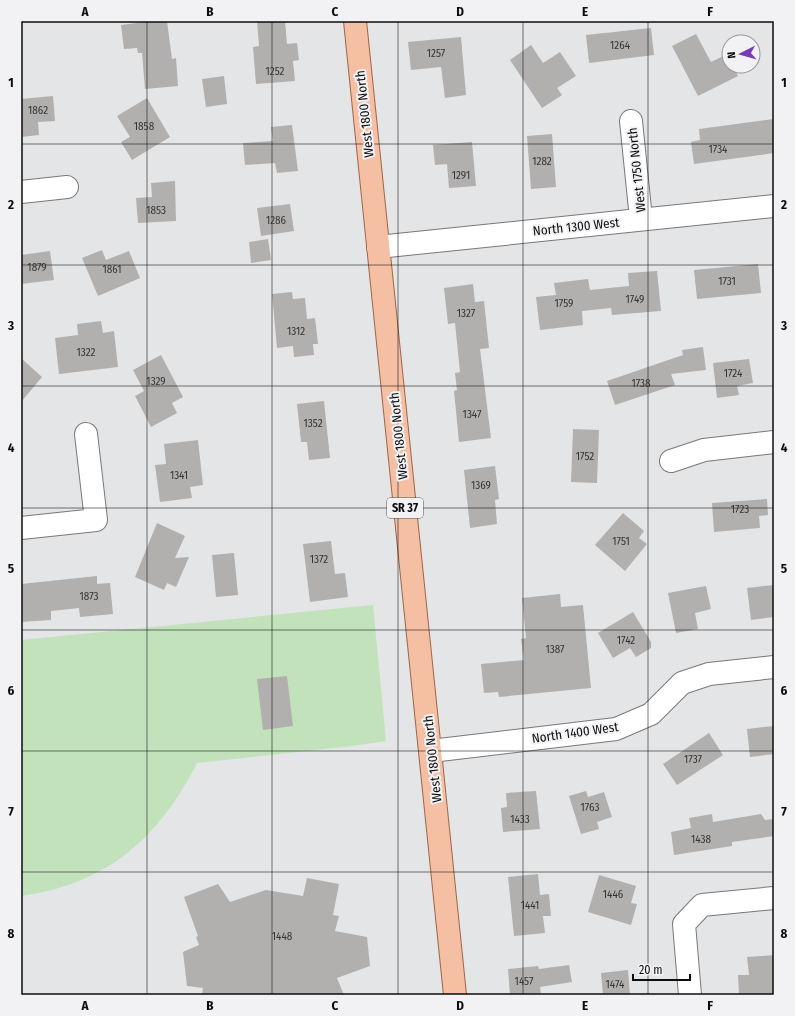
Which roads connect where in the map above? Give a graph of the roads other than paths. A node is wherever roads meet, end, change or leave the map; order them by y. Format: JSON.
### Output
{"nodes":[{"id":1,"x":355,"y":21,"type":"edge"},
{"id":2,"x":631,"y":121,"type":"dead end"},
{"id":3,"x":67,"y":187,"type":"dead end"},
{"id":4,"x":21,"y":192,"type":"edge"},
{"id":5,"x":774,"y":206,"type":"edge"},
{"id":6,"x":641,"y":220,"type":"junction"},
{"id":7,"x":378,"y":247,"type":"junction"},
{"id":8,"x":86,"y":434,"type":"dead end"},
{"id":9,"x":774,"y":442,"type":"edge"},
{"id":10,"x":671,"y":461,"type":"dead end"},
{"id":11,"x":21,"y":528,"type":"edge"},
{"id":12,"x":774,"y":667,"type":"edge"},
{"id":13,"x":431,"y":751,"type":"junction"},
{"id":14,"x":774,"y":898,"type":"edge"},
{"id":15,"x":456,"y":995,"type":"edge"},
{"id":16,"x":690,"y":995,"type":"edge"}],
"edges":[{"from":1,"to":7,"type":"main road","name":"West 1800 North","number":"SR 37"},
{"from":2,"to":6,"type":"street","name":"West 1750 North"},
{"from":3,"to":4,"type":"street"},
{"from":5,"to":6,"type":"street","name":"North 1300 West"},
{"from":6,"to":7,"type":"street","name":"North 1300 West"},
{"from":7,"to":13,"type":"main road","name":"West 1800 North","number":"SR 37"},
{"from":8,"to":11,"type":"street"},
{"from":9,"to":10,"type":"street"},
{"from":12,"to":13,"type":"street","name":"North 1400 West"},
{"from":13,"to":15,"type":"main road","name":"West 1800 North","number":"SR 37"},
{"from":14,"to":16,"type":"street"}]}
